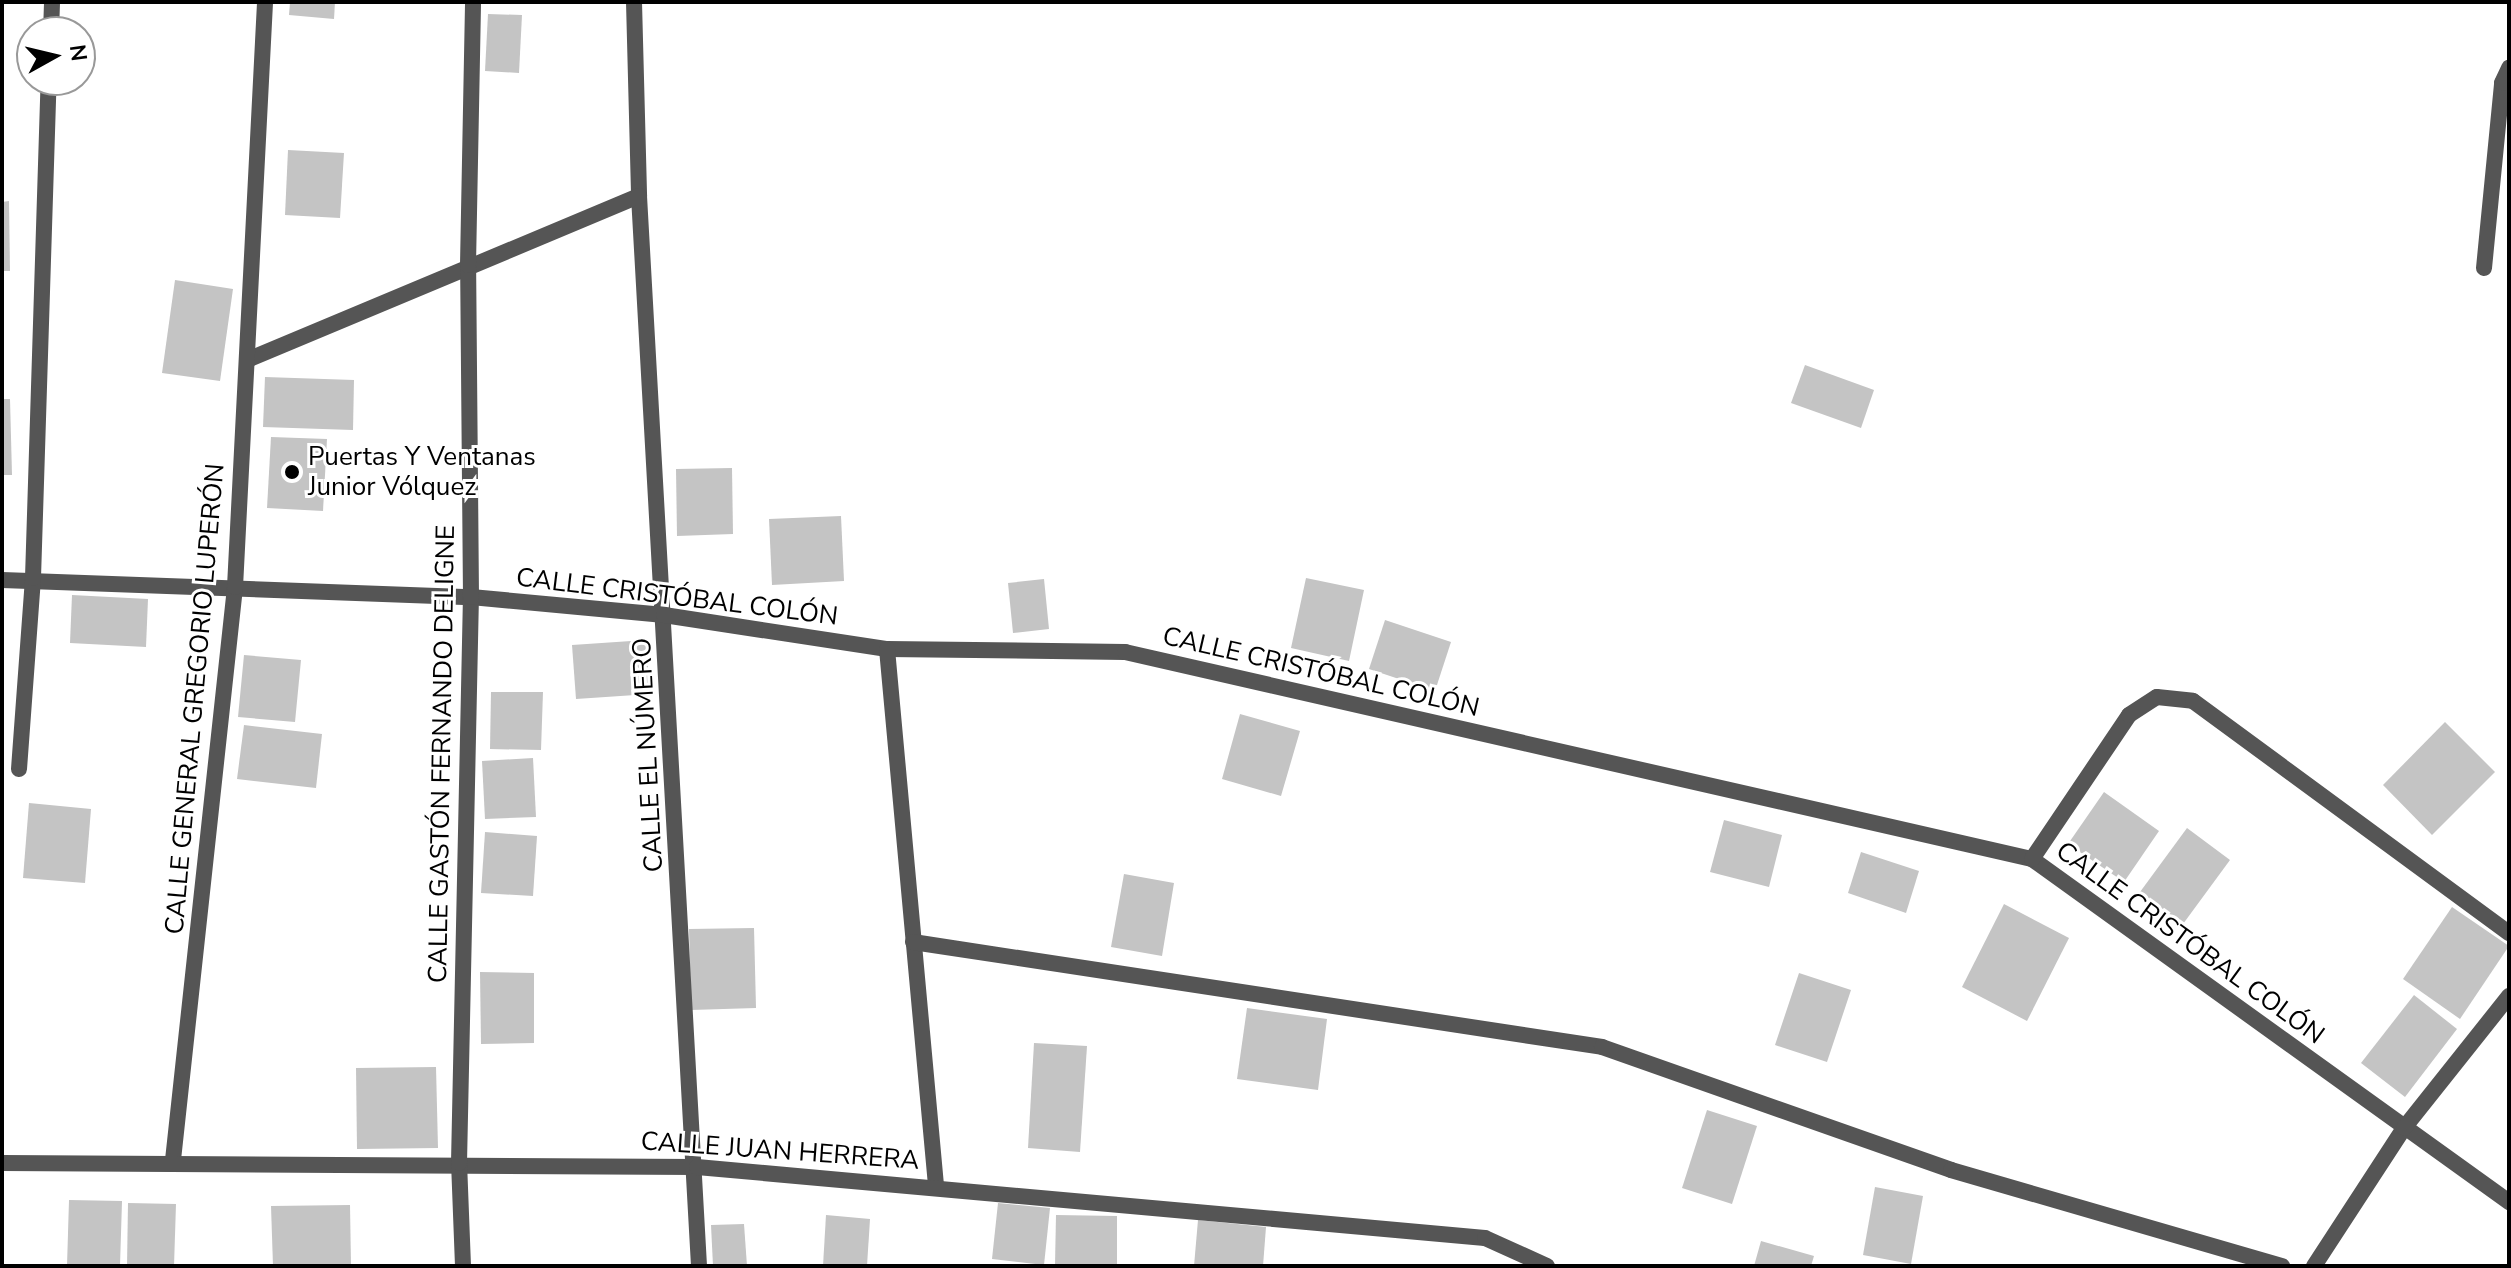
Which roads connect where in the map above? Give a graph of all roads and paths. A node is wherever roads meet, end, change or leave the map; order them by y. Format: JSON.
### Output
{"nodes":[{"id":1,"x":265,"y":2,"type":"edge"},
{"id":2,"x":473,"y":2,"type":"edge"},
{"id":3,"x":634,"y":2,"type":"edge"},
{"id":4,"x":2509,"y":68,"type":"edge"},
{"id":5,"x":48,"y":96,"type":"edge"},
{"id":6,"x":639,"y":196,"type":"junction"},
{"id":7,"x":468,"y":265,"type":"junction"},
{"id":8,"x":2484,"y":268,"type":"dead end"},
{"id":9,"x":247,"y":360,"type":"junction"},
{"id":10,"x":33,"y":578,"type":"junction"},
{"id":11,"x":2,"y":580,"type":"edge"},
{"id":12,"x":235,"y":587,"type":"junction"},
{"id":13,"x":471,"y":597,"type":"junction"},
{"id":14,"x":664,"y":615,"type":"junction"},
{"id":15,"x":887,"y":649,"type":"junction"},
{"id":16,"x":19,"y":769,"type":"dead end"},
{"id":17,"x":2032,"y":859,"type":"junction"},
{"id":18,"x":2509,"y":933,"type":"edge"},
{"id":19,"x":913,"y":942,"type":"junction"},
{"id":20,"x":2509,"y":996,"type":"edge"},
{"id":21,"x":2404,"y":1128,"type":"junction"},
{"id":22,"x":173,"y":1160,"type":"junction"},
{"id":23,"x":2,"y":1163,"type":"edge"},
{"id":24,"x":459,"y":1163,"type":"junction"},
{"id":25,"x":697,"y":1167,"type":"junction"},
{"id":26,"x":936,"y":1185,"type":"junction"},
{"id":27,"x":2509,"y":1202,"type":"edge"},
{"id":28,"x":463,"y":1266,"type":"edge"},
{"id":29,"x":699,"y":1266,"type":"edge"},
{"id":30,"x":1547,"y":1266,"type":"edge"},
{"id":31,"x":2282,"y":1266,"type":"edge"},
{"id":32,"x":2314,"y":1266,"type":"edge"}],
"edges":[{"from":1,"to":9,"type":"street","name":"CALLE GENERAL GREGORIO LUPERÓN"},
{"from":2,"to":7,"type":"street","name":"CALLE GASTÓN FERNANDO DELIGNE"},
{"from":3,"to":6,"type":"street","name":"CALLE EL NÚMERO"},
{"from":4,"to":8,"type":"street"},
{"from":5,"to":10,"type":"street"},
{"from":6,"to":7,"type":"street"},
{"from":6,"to":14,"type":"street","name":"CALLE EL NÚMERO"},
{"from":7,"to":9,"type":"street"},
{"from":7,"to":13,"type":"street","name":"CALLE GASTÓN FERNANDO DELIGNE"},
{"from":9,"to":12,"type":"street","name":"CALLE GENERAL GREGORIO LUPERÓN"},
{"from":10,"to":11,"type":"street","name":"CALLE CRISTÓBAL COLÓN"},
{"from":10,"to":12,"type":"street","name":"CALLE CRISTÓBAL COLÓN"},
{"from":10,"to":16,"type":"street"},
{"from":12,"to":13,"type":"street","name":"CALLE CRISTÓBAL COLÓN"},
{"from":12,"to":22,"type":"street","name":"CALLE GENERAL GREGORIO LUPERÓN"},
{"from":13,"to":14,"type":"street","name":"CALLE CRISTÓBAL COLÓN"},
{"from":13,"to":24,"type":"street","name":"CALLE GASTÓN FERNANDO DELIGNE"},
{"from":14,"to":15,"type":"street","name":"CALLE CRISTÓBAL COLÓN"},
{"from":14,"to":25,"type":"street","name":"CALLE EL NÚMERO"},
{"from":15,"to":17,"type":"street","name":"CALLE CRISTÓBAL COLÓN"},
{"from":15,"to":19,"type":"street"},
{"from":17,"to":18,"type":"street"},
{"from":17,"to":21,"type":"street","name":"CALLE CRISTÓBAL COLÓN"},
{"from":19,"to":26,"type":"street"},
{"from":19,"to":31,"type":"street"},
{"from":20,"to":21,"type":"street"},
{"from":21,"to":27,"type":"street","name":"CALLE CRISTÓBAL COLÓN"},
{"from":21,"to":32,"type":"street"},
{"from":22,"to":23,"type":"street","name":"CALLE JUAN HERRERA"},
{"from":22,"to":24,"type":"street","name":"CALLE JUAN HERRERA"},
{"from":24,"to":25,"type":"street","name":"CALLE JUAN HERRERA"},
{"from":24,"to":28,"type":"street","name":"CALLE GASTÓN FERNANDO DELIGNE"},
{"from":25,"to":26,"type":"street","name":"CALLE JUAN HERRERA"},
{"from":25,"to":29,"type":"street","name":"CALLE EL NÚMERO"},
{"from":26,"to":30,"type":"street","name":"CALLE JUAN HERRERA"}]}
